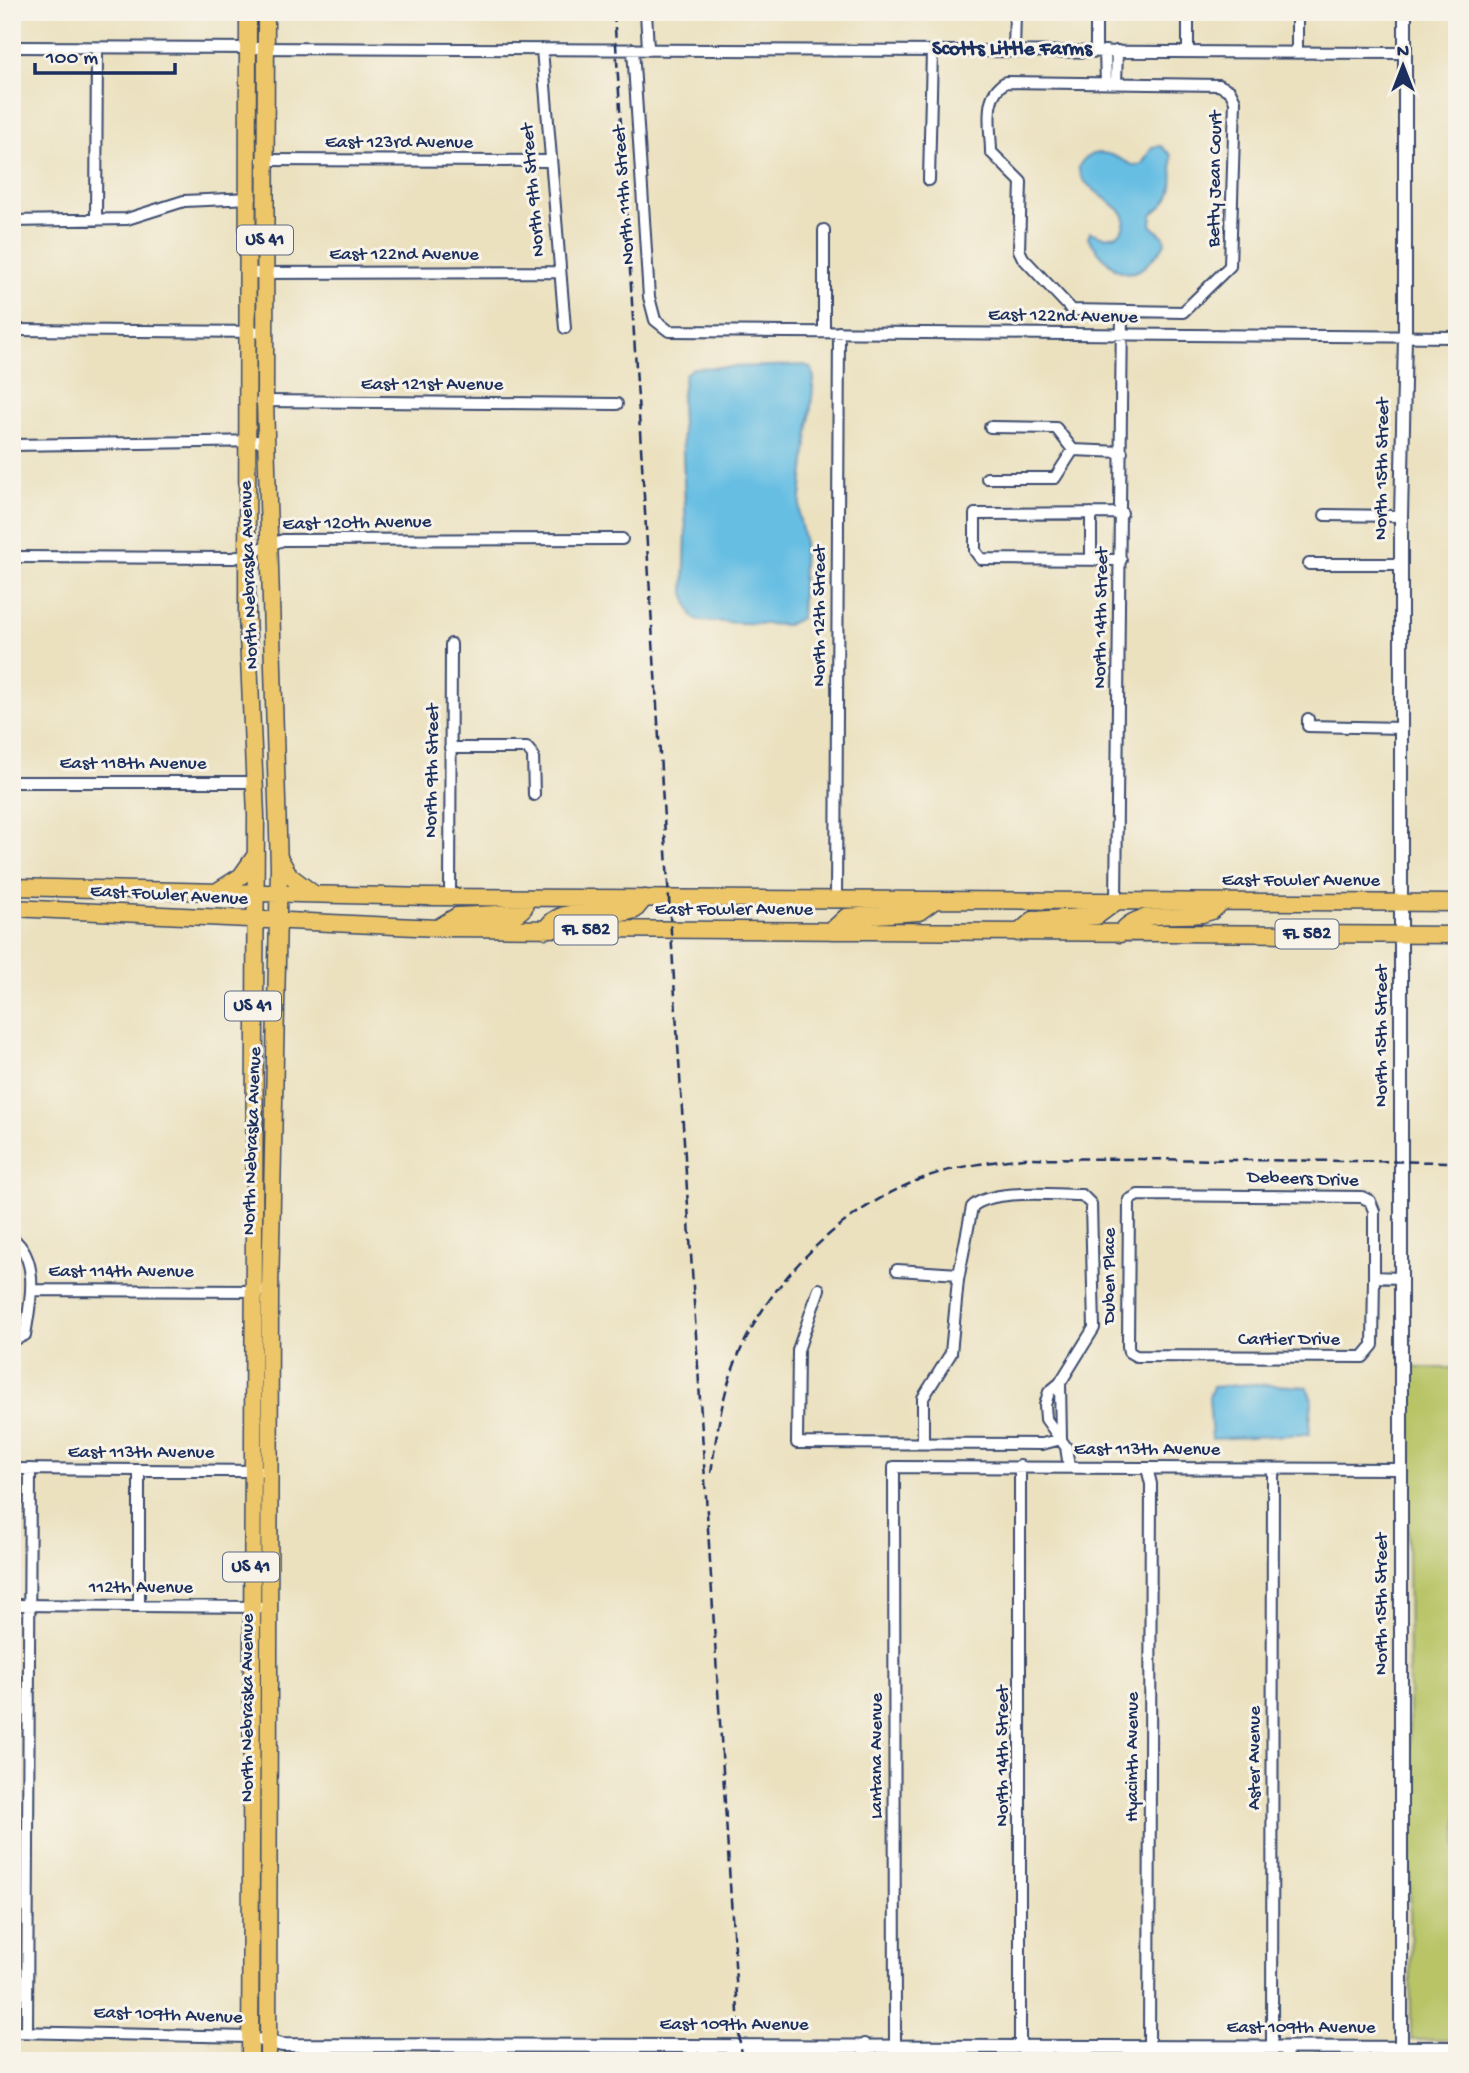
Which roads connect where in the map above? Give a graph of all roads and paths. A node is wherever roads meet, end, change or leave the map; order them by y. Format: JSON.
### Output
{"nodes":[{"id":1,"x":248,"y":12,"type":"edge"},
{"id":2,"x":266,"y":12,"type":"edge"},
{"id":3,"x":646,"y":12,"type":"edge"},
{"id":4,"x":1015,"y":12,"type":"edge"},
{"id":5,"x":1096,"y":12,"type":"edge"},
{"id":6,"x":1188,"y":12,"type":"edge"},
{"id":7,"x":1297,"y":12,"type":"edge"},
{"id":8,"x":1405,"y":12,"type":"edge"},
{"id":9,"x":12,"y":47,"type":"edge"},
{"id":10,"x":97,"y":48,"type":"junction"},
{"id":11,"x":248,"y":48,"type":"junction"},
{"id":12,"x":266,"y":48,"type":"junction"},
{"id":13,"x":541,"y":49,"type":"junction"},
{"id":14,"x":633,"y":49,"type":"junction"},
{"id":15,"x":648,"y":49,"type":"junction"},
{"id":16,"x":932,"y":51,"type":"junction"},
{"id":17,"x":1106,"y":51,"type":"junction"},
{"id":18,"x":1014,"y":52,"type":"junction"},
{"id":19,"x":1188,"y":52,"type":"junction"},
{"id":20,"x":1297,"y":53,"type":"junction"},
{"id":21,"x":1405,"y":53,"type":"junction"},
{"id":22,"x":1111,"y":83,"type":"junction"},
{"id":23,"x":248,"y":160,"type":"junction"},
{"id":24,"x":265,"y":160,"type":"junction"},
{"id":25,"x":549,"y":161,"type":"junction"},
{"id":26,"x":929,"y":180,"type":"dead end"},
{"id":27,"x":248,"y":198,"type":"junction"},
{"id":28,"x":265,"y":198,"type":"junction"},
{"id":29,"x":96,"y":220,"type":"junction"},
{"id":30,"x":12,"y":221,"type":"edge"},
{"id":31,"x":824,"y":230,"type":"dead end"},
{"id":32,"x":558,"y":272,"type":"junction"},
{"id":33,"x":257,"y":273,"type":"junction"},
{"id":34,"x":1122,"y":311,"type":"junction"},
{"id":35,"x":565,"y":328,"type":"dead end"},
{"id":36,"x":12,"y":330,"type":"edge"},
{"id":37,"x":248,"y":331,"type":"junction"},
{"id":38,"x":669,"y":331,"type":"joint"},
{"id":39,"x":265,"y":332,"type":"junction"},
{"id":40,"x":824,"y":332,"type":"junction"},
{"id":41,"x":839,"y":332,"type":"junction"},
{"id":42,"x":1122,"y":335,"type":"junction"},
{"id":43,"x":1405,"y":337,"type":"junction"},
{"id":44,"x":1457,"y":337,"type":"edge"},
{"id":45,"x":247,"y":401,"type":"junction"},
{"id":46,"x":265,"y":401,"type":"junction"},
{"id":47,"x":617,"y":404,"type":"dead end"},
{"id":48,"x":990,"y":427,"type":"dead end"},
{"id":49,"x":266,"y":441,"type":"junction"},
{"id":50,"x":247,"y":443,"type":"junction"},
{"id":51,"x":12,"y":445,"type":"edge"},
{"id":52,"x":1073,"y":450,"type":"junction"},
{"id":53,"x":1122,"y":452,"type":"junction"},
{"id":54,"x":987,"y":478,"type":"dead end"},
{"id":55,"x":1091,"y":513,"type":"junction"},
{"id":56,"x":1122,"y":513,"type":"junction"},
{"id":57,"x":1325,"y":515,"type":"dead end"},
{"id":58,"x":1401,"y":516,"type":"junction"},
{"id":59,"x":622,"y":539,"type":"dead end"},
{"id":60,"x":270,"y":544,"type":"junction"},
{"id":61,"x":247,"y":554,"type":"junction"},
{"id":62,"x":12,"y":557,"type":"edge"},
{"id":63,"x":1090,"y":559,"type":"junction"},
{"id":64,"x":1121,"y":560,"type":"junction"},
{"id":65,"x":1309,"y":564,"type":"dead end"},
{"id":66,"x":1401,"y":564,"type":"junction"},
{"id":67,"x":451,"y":644,"type":"dead end"},
{"id":68,"x":1308,"y":719,"type":"dead end"},
{"id":69,"x":1402,"y":728,"type":"junction"},
{"id":70,"x":450,"y":748,"type":"junction"},
{"id":71,"x":12,"y":782,"type":"edge"},
{"id":72,"x":254,"y":782,"type":"junction"},
{"id":73,"x":534,"y":795,"type":"dead end"},
{"id":74,"x":256,"y":853,"type":"junction"},
{"id":75,"x":279,"y":857,"type":"junction"},
{"id":76,"x":12,"y":887,"type":"edge"},
{"id":77,"x":217,"y":891,"type":"junction"},
{"id":78,"x":256,"y":892,"type":"junction"},
{"id":79,"x":279,"y":893,"type":"junction"},
{"id":80,"x":314,"y":894,"type":"junction"},
{"id":81,"x":450,"y":897,"type":"junction"},
{"id":82,"x":524,"y":898,"type":"junction"},
{"id":83,"x":645,"y":898,"type":"junction"},
{"id":84,"x":836,"y":900,"type":"junction"},
{"id":85,"x":934,"y":901,"type":"junction"},
{"id":86,"x":1116,"y":901,"type":"junction"},
{"id":87,"x":1222,"y":902,"type":"junction"},
{"id":88,"x":1401,"y":902,"type":"junction"},
{"id":89,"x":1457,"y":903,"type":"edge"},
{"id":90,"x":12,"y":908,"type":"edge"},
{"id":91,"x":255,"y":922,"type":"junction"},
{"id":92,"x":279,"y":923,"type":"junction"},
{"id":93,"x":437,"y":928,"type":"junction"},
{"id":94,"x":546,"y":930,"type":"junction"},
{"id":95,"x":831,"y":931,"type":"junction"},
{"id":96,"x":1018,"y":933,"type":"junction"},
{"id":97,"x":1120,"y":934,"type":"junction"},
{"id":98,"x":1401,"y":935,"type":"junction"},
{"id":99,"x":1457,"y":935,"type":"edge"},
{"id":100,"x":252,"y":1091,"type":"junction"},
{"id":101,"x":274,"y":1169,"type":"junction"},
{"id":102,"x":1131,"y":1198,"type":"joint"},
{"id":103,"x":12,"y":1238,"type":"edge"},
{"id":104,"x":897,"y":1270,"type":"dead end"},
{"id":105,"x":959,"y":1274,"type":"junction"},
{"id":106,"x":1374,"y":1277,"type":"junction"},
{"id":107,"x":1400,"y":1278,"type":"junction"},
{"id":108,"x":252,"y":1289,"type":"junction"},
{"id":109,"x":819,"y":1289,"type":"dead end"},
{"id":110,"x":32,"y":1290,"type":"junction"},
{"id":111,"x":270,"y":1293,"type":"junction"},
{"id":112,"x":12,"y":1341,"type":"edge"},
{"id":113,"x":1131,"y":1354,"type":"joint"},
{"id":114,"x":1060,"y":1383,"type":"junction"},
{"id":115,"x":1060,"y":1439,"type":"junction"},
{"id":116,"x":923,"y":1444,"type":"junction"},
{"id":117,"x":251,"y":1463,"type":"junction"},
{"id":118,"x":270,"y":1463,"type":"junction"},
{"id":119,"x":1020,"y":1466,"type":"junction"},
{"id":120,"x":894,"y":1467,"type":"joint"},
{"id":121,"x":1069,"y":1467,"type":"junction"},
{"id":122,"x":1147,"y":1468,"type":"junction"},
{"id":123,"x":12,"y":1469,"type":"edge"},
{"id":124,"x":30,"y":1469,"type":"junction"},
{"id":125,"x":1273,"y":1469,"type":"junction"},
{"id":126,"x":1401,"y":1469,"type":"junction"},
{"id":127,"x":139,"y":1470,"type":"junction"},
{"id":128,"x":12,"y":1605,"type":"edge"},
{"id":129,"x":28,"y":1605,"type":"junction"},
{"id":130,"x":139,"y":1605,"type":"junction"},
{"id":131,"x":250,"y":1607,"type":"junction"},
{"id":132,"x":269,"y":1607,"type":"junction"},
{"id":133,"x":250,"y":1882,"type":"junction"},
{"id":134,"x":269,"y":1882,"type":"junction"},
{"id":135,"x":12,"y":2032,"type":"edge"},
{"id":136,"x":27,"y":2032,"type":"junction"},
{"id":137,"x":250,"y":2038,"type":"junction"},
{"id":138,"x":269,"y":2042,"type":"junction"},
{"id":139,"x":489,"y":2044,"type":"junction"},
{"id":140,"x":864,"y":2044,"type":"junction"},
{"id":141,"x":895,"y":2044,"type":"junction"},
{"id":142,"x":692,"y":2045,"type":"junction"},
{"id":143,"x":1020,"y":2045,"type":"junction"},
{"id":144,"x":1077,"y":2046,"type":"junction"},
{"id":145,"x":1149,"y":2047,"type":"junction"},
{"id":146,"x":1272,"y":2047,"type":"junction"},
{"id":147,"x":1286,"y":2047,"type":"junction"},
{"id":148,"x":1457,"y":2048,"type":"edge"},
{"id":149,"x":1401,"y":2054,"type":"edge"},
{"id":150,"x":250,"y":2061,"type":"edge"},
{"id":151,"x":268,"y":2061,"type":"edge"},
{"id":152,"x":489,"y":2061,"type":"edge"},
{"id":153,"x":692,"y":2061,"type":"edge"},
{"id":154,"x":865,"y":2061,"type":"edge"},
{"id":155,"x":1077,"y":2061,"type":"edge"},
{"id":156,"x":1287,"y":2061,"type":"edge"}],
"edges":[{"from":1,"to":11,"type":"main road","name":"North Nebraska Avenue","number":"US 41"},
{"from":2,"to":12,"type":"main road","name":"North Nebraska Avenue","number":"US 41"},
{"from":3,"to":15,"type":"street"},
{"from":4,"to":18,"type":"street"},
{"from":5,"to":17,"type":"street"},
{"from":6,"to":19,"type":"street"},
{"from":7,"to":20,"type":"street"},
{"from":8,"to":21,"type":"street","name":"North 15th Street"},
{"from":9,"to":10,"type":"street"},
{"from":10,"to":11,"type":"street"},
{"from":10,"to":29,"type":"street"},
{"from":11,"to":12,"type":"street"},
{"from":11,"to":23,"type":"main road","name":"North Nebraska Avenue","number":"US 41"},
{"from":12,"to":13,"type":"street"},
{"from":12,"to":24,"type":"main road","name":"North Nebraska Avenue","number":"US 41"},
{"from":13,"to":14,"type":"street"},
{"from":13,"to":25,"type":"street","name":"North 9th Street"},
{"from":14,"to":15,"type":"street"},
{"from":14,"to":38,"type":"street","name":"North 11th Street"},
{"from":15,"to":16,"type":"street"},
{"from":16,"to":18,"type":"street"},
{"from":16,"to":26,"type":"street"},
{"from":17,"to":18,"type":"street"},
{"from":17,"to":19,"type":"street"},
{"from":17,"to":22,"type":"street"},
{"from":19,"to":20,"type":"street"},
{"from":20,"to":21,"type":"street"},
{"from":21,"to":43,"type":"street","name":"North 15th Street"},
{"from":22,"to":34,"type":"street","name":"Betty Jean Court"},
{"from":22,"to":34,"type":"street","name":"Betty Jean Court"},
{"from":23,"to":24,"type":"street","name":"East 123rd Avenue"},
{"from":23,"to":27,"type":"main road","name":"North Nebraska Avenue","number":"US 41"},
{"from":24,"to":25,"type":"street","name":"East 123rd Avenue"},
{"from":24,"to":28,"type":"main road","name":"North Nebraska Avenue","number":"US 41"},
{"from":25,"to":32,"type":"street","name":"North 9th Street"},
{"from":27,"to":28,"type":"street"},
{"from":27,"to":29,"type":"street"},
{"from":27,"to":33,"type":"main road","name":"North Nebraska Avenue","number":"US 41"},
{"from":28,"to":33,"type":"main road","name":"North Nebraska Avenue","number":"US 41"},
{"from":29,"to":30,"type":"street"},
{"from":31,"to":40,"type":"street"},
{"from":32,"to":33,"type":"street","name":"East 122nd Avenue"},
{"from":32,"to":35,"type":"street","name":"North 9th Street"},
{"from":33,"to":37,"type":"main road","name":"North Nebraska Avenue","number":"US 41"},
{"from":33,"to":39,"type":"main road","name":"North Nebraska Avenue","number":"US 41"},
{"from":34,"to":42,"type":"street"},
{"from":36,"to":37,"type":"street"},
{"from":37,"to":39,"type":"street"},
{"from":37,"to":45,"type":"main road","name":"North Nebraska Avenue","number":"US 41"},
{"from":38,"to":40,"type":"street","name":"East 122nd Avenue"},
{"from":39,"to":46,"type":"main road","name":"North Nebraska Avenue","number":"US 41"},
{"from":40,"to":41,"type":"street","name":"East 122nd Avenue"},
{"from":41,"to":42,"type":"street","name":"East 122nd Avenue"},
{"from":41,"to":84,"type":"street","name":"North 12th Street"},
{"from":42,"to":43,"type":"street","name":"East 122nd Avenue"},
{"from":42,"to":53,"type":"street","name":"North 14th Street"},
{"from":43,"to":44,"type":"street","name":"East 122nd Avenue"},
{"from":43,"to":58,"type":"street","name":"North 15th Street"},
{"from":45,"to":46,"type":"street","name":"East 121st Avenue"},
{"from":45,"to":50,"type":"main road","name":"North Nebraska Avenue","number":"US 41"},
{"from":46,"to":47,"type":"street","name":"East 121st Avenue"},
{"from":46,"to":49,"type":"main road","name":"North Nebraska Avenue","number":"US 41"},
{"from":48,"to":52,"type":"street"},
{"from":49,"to":50,"type":"street"},
{"from":49,"to":60,"type":"main road","name":"North Nebraska Avenue","number":"US 41"},
{"from":50,"to":51,"type":"street"},
{"from":50,"to":61,"type":"main road","name":"North Nebraska Avenue","number":"US 41"},
{"from":52,"to":53,"type":"street"},
{"from":52,"to":54,"type":"street"},
{"from":53,"to":56,"type":"street","name":"North 14th Street"},
{"from":55,"to":56,"type":"street"},
{"from":55,"to":63,"type":"street"},
{"from":55,"to":63,"type":"street"},
{"from":56,"to":64,"type":"street","name":"North 14th Street"},
{"from":57,"to":58,"type":"street"},
{"from":58,"to":66,"type":"street","name":"North 15th Street"},
{"from":59,"to":60,"type":"street","name":"East 120th Avenue"},
{"from":60,"to":61,"type":"street","name":"East 120th Avenue"},
{"from":60,"to":75,"type":"main road","name":"North Nebraska Avenue","number":"US 41"},
{"from":61,"to":62,"type":"street","name":"East 120th Avenue"},
{"from":61,"to":72,"type":"main road","name":"North Nebraska Avenue","number":"US 41"},
{"from":63,"to":64,"type":"street"},
{"from":64,"to":86,"type":"street","name":"North 14th Street"},
{"from":65,"to":66,"type":"street"},
{"from":66,"to":69,"type":"street","name":"North 15th Street"},
{"from":67,"to":70,"type":"street","name":"North 9th Street"},
{"from":68,"to":69,"type":"street"},
{"from":69,"to":88,"type":"street","name":"North 15th Street"},
{"from":70,"to":73,"type":"street"},
{"from":70,"to":81,"type":"street","name":"North 9th Street"},
{"from":71,"to":72,"type":"street","name":"East 118th Avenue"},
{"from":72,"to":74,"type":"main road","name":"North Nebraska Avenue","number":"US 41"},
{"from":74,"to":77,"type":"main road"},
{"from":74,"to":78,"type":"main road","name":"North Nebraska Avenue","number":"US 41"},
{"from":75,"to":79,"type":"main road","name":"North Nebraska Avenue","number":"US 41"},
{"from":75,"to":80,"type":"main road"},
{"from":76,"to":77,"type":"main road","name":"East Fowler Avenue","number":"FL 582"},
{"from":77,"to":78,"type":"main road","name":"East Fowler Avenue","number":"FL 582"},
{"from":78,"to":79,"type":"main road","name":"East Fowler Avenue","number":"FL 582"},
{"from":78,"to":91,"type":"main road","name":"North Nebraska Avenue","number":"US 41"},
{"from":79,"to":80,"type":"main road","name":"East Fowler Avenue","number":"FL 582"},
{"from":79,"to":92,"type":"main road","name":"North Nebraska Avenue","number":"US 41"},
{"from":80,"to":81,"type":"main road","name":"East Fowler Avenue","number":"FL 582"},
{"from":81,"to":82,"type":"main road","name":"East Fowler Avenue","number":"FL 582"},
{"from":82,"to":83,"type":"main road","name":"East Fowler Avenue","number":"FL 582"},
{"from":82,"to":93,"type":"main road"},
{"from":83,"to":84,"type":"main road","name":"East Fowler Avenue","number":"FL 582"},
{"from":83,"to":94,"type":"main road"},
{"from":84,"to":85,"type":"main road","name":"East Fowler Avenue","number":"FL 582"},
{"from":85,"to":86,"type":"main road","name":"East Fowler Avenue","number":"FL 582"},
{"from":85,"to":95,"type":"main road"},
{"from":86,"to":87,"type":"main road","name":"East Fowler Avenue","number":"FL 582"},
{"from":86,"to":96,"type":"main road"},
{"from":87,"to":88,"type":"main road","name":"East Fowler Avenue","number":"FL 582"},
{"from":87,"to":97,"type":"main road"},
{"from":88,"to":89,"type":"main road","name":"East Fowler Avenue","number":"FL 582"},
{"from":88,"to":98,"type":"street","name":"North 15th Street"},
{"from":90,"to":91,"type":"main road","name":"East Fowler Avenue","number":"FL 582"},
{"from":91,"to":92,"type":"main road","name":"East Fowler Avenue","number":"FL 582"},
{"from":91,"to":100,"type":"main road","name":"North Nebraska Avenue","number":"US 41"},
{"from":92,"to":93,"type":"main road","name":"East Fowler Avenue","number":"FL 582"},
{"from":92,"to":101,"type":"main road","name":"North Nebraska Avenue","number":"US 41"},
{"from":93,"to":94,"type":"main road","name":"East Fowler Avenue","number":"FL 582"},
{"from":94,"to":95,"type":"main road","name":"East Fowler Avenue","number":"FL 582"},
{"from":95,"to":96,"type":"main road","name":"East Fowler Avenue","number":"FL 582"},
{"from":96,"to":97,"type":"main road","name":"East Fowler Avenue","number":"FL 582"},
{"from":97,"to":98,"type":"main road","name":"East Fowler Avenue","number":"FL 582"},
{"from":98,"to":99,"type":"main road","name":"East Fowler Avenue","number":"FL 582"},
{"from":98,"to":107,"type":"street","name":"North 15th Street"},
{"from":100,"to":101,"type":"main road"},
{"from":100,"to":108,"type":"main road","name":"North Nebraska Avenue","number":"US 41"},
{"from":101,"to":111,"type":"main road","name":"North Nebraska Avenue","number":"US 41"},
{"from":102,"to":106,"type":"street","name":"Debeers Drive"},
{"from":102,"to":113,"type":"street","name":"Duben Place"},
{"from":103,"to":110,"type":"street"},
{"from":104,"to":105,"type":"street"},
{"from":105,"to":114,"type":"street"},
{"from":105,"to":116,"type":"street"},
{"from":106,"to":107,"type":"street"},
{"from":106,"to":113,"type":"street","name":"Cartier Drive"},
{"from":107,"to":126,"type":"street","name":"North 15th Street"},
{"from":108,"to":110,"type":"street","name":"East 114th Avenue"},
{"from":108,"to":111,"type":"street","name":"East 114th Avenue"},
{"from":108,"to":117,"type":"main road","name":"North Nebraska Avenue","number":"US 41"},
{"from":109,"to":116,"type":"street"},
{"from":110,"to":112,"type":"street","name":"East 114th Avenue"},
{"from":111,"to":118,"type":"main road","name":"North Nebraska Avenue","number":"US 41"},
{"from":114,"to":115,"type":"street"},
{"from":114,"to":115,"type":"street"},
{"from":115,"to":116,"type":"street"},
{"from":115,"to":121,"type":"street"},
{"from":117,"to":118,"type":"main road"},
{"from":117,"to":127,"type":"street","name":"East 113th Avenue"},
{"from":117,"to":131,"type":"main road","name":"North Nebraska Avenue","number":"US 41"},
{"from":118,"to":132,"type":"main road","name":"North Nebraska Avenue","number":"US 41"},
{"from":119,"to":120,"type":"street","name":"East 113th Avenue"},
{"from":119,"to":121,"type":"street","name":"East 113th Avenue"},
{"from":119,"to":143,"type":"street","name":"North 14th Street"},
{"from":120,"to":141,"type":"street","name":"Lantana Avenue"},
{"from":121,"to":122,"type":"street","name":"East 113th Avenue"},
{"from":122,"to":125,"type":"street","name":"East 113th Avenue"},
{"from":122,"to":145,"type":"street","name":"Hyacinth Avenue"},
{"from":123,"to":124,"type":"street","name":"East 113th Avenue"},
{"from":124,"to":127,"type":"street","name":"East 113th Avenue"},
{"from":124,"to":129,"type":"street"},
{"from":125,"to":126,"type":"street","name":"East 113th Avenue"},
{"from":125,"to":146,"type":"street","name":"Aster Avenue"},
{"from":126,"to":149,"type":"street","name":"North 15th Street"},
{"from":127,"to":130,"type":"street"},
{"from":128,"to":129,"type":"street","name":"112th Avenue"},
{"from":129,"to":130,"type":"street","name":"112th Avenue"},
{"from":129,"to":136,"type":"street"},
{"from":130,"to":131,"type":"street","name":"112th Avenue"},
{"from":131,"to":132,"type":"street","name":"112th Avenue"},
{"from":131,"to":133,"type":"main road","name":"North Nebraska Avenue","number":"US 41"},
{"from":132,"to":134,"type":"main road","name":"North Nebraska Avenue","number":"US 41"},
{"from":133,"to":134,"type":"main road"},
{"from":133,"to":137,"type":"main road","name":"North Nebraska Avenue","number":"US 41"},
{"from":134,"to":138,"type":"main road","name":"North Nebraska Avenue","number":"US 41"},
{"from":135,"to":136,"type":"street","name":"East 109th Avenue"},
{"from":136,"to":137,"type":"street","name":"East 109th Avenue"},
{"from":137,"to":138,"type":"street","name":"East 109th Avenue"},
{"from":137,"to":150,"type":"main road","name":"North Nebraska Avenue","number":"US 41"},
{"from":138,"to":139,"type":"street","name":"East 109th Avenue"},
{"from":138,"to":151,"type":"main road","name":"North Nebraska Avenue","number":"US 41"},
{"from":139,"to":142,"type":"street","name":"East 109th Avenue"},
{"from":139,"to":152,"type":"street"},
{"from":140,"to":141,"type":"street","name":"East 109th Avenue"},
{"from":140,"to":142,"type":"street","name":"East 109th Avenue"},
{"from":140,"to":154,"type":"street"},
{"from":141,"to":143,"type":"street","name":"East 109th Avenue"},
{"from":142,"to":153,"type":"street"},
{"from":143,"to":144,"type":"street","name":"East 109th Avenue"},
{"from":144,"to":145,"type":"street","name":"East 109th Avenue"},
{"from":144,"to":155,"type":"street"},
{"from":145,"to":146,"type":"street","name":"East 109th Avenue"},
{"from":146,"to":147,"type":"street","name":"East 109th Avenue"},
{"from":147,"to":149,"type":"street","name":"East 109th Avenue"},
{"from":147,"to":156,"type":"street"},
{"from":148,"to":149,"type":"street","name":"East 109th Avenue"}]}
